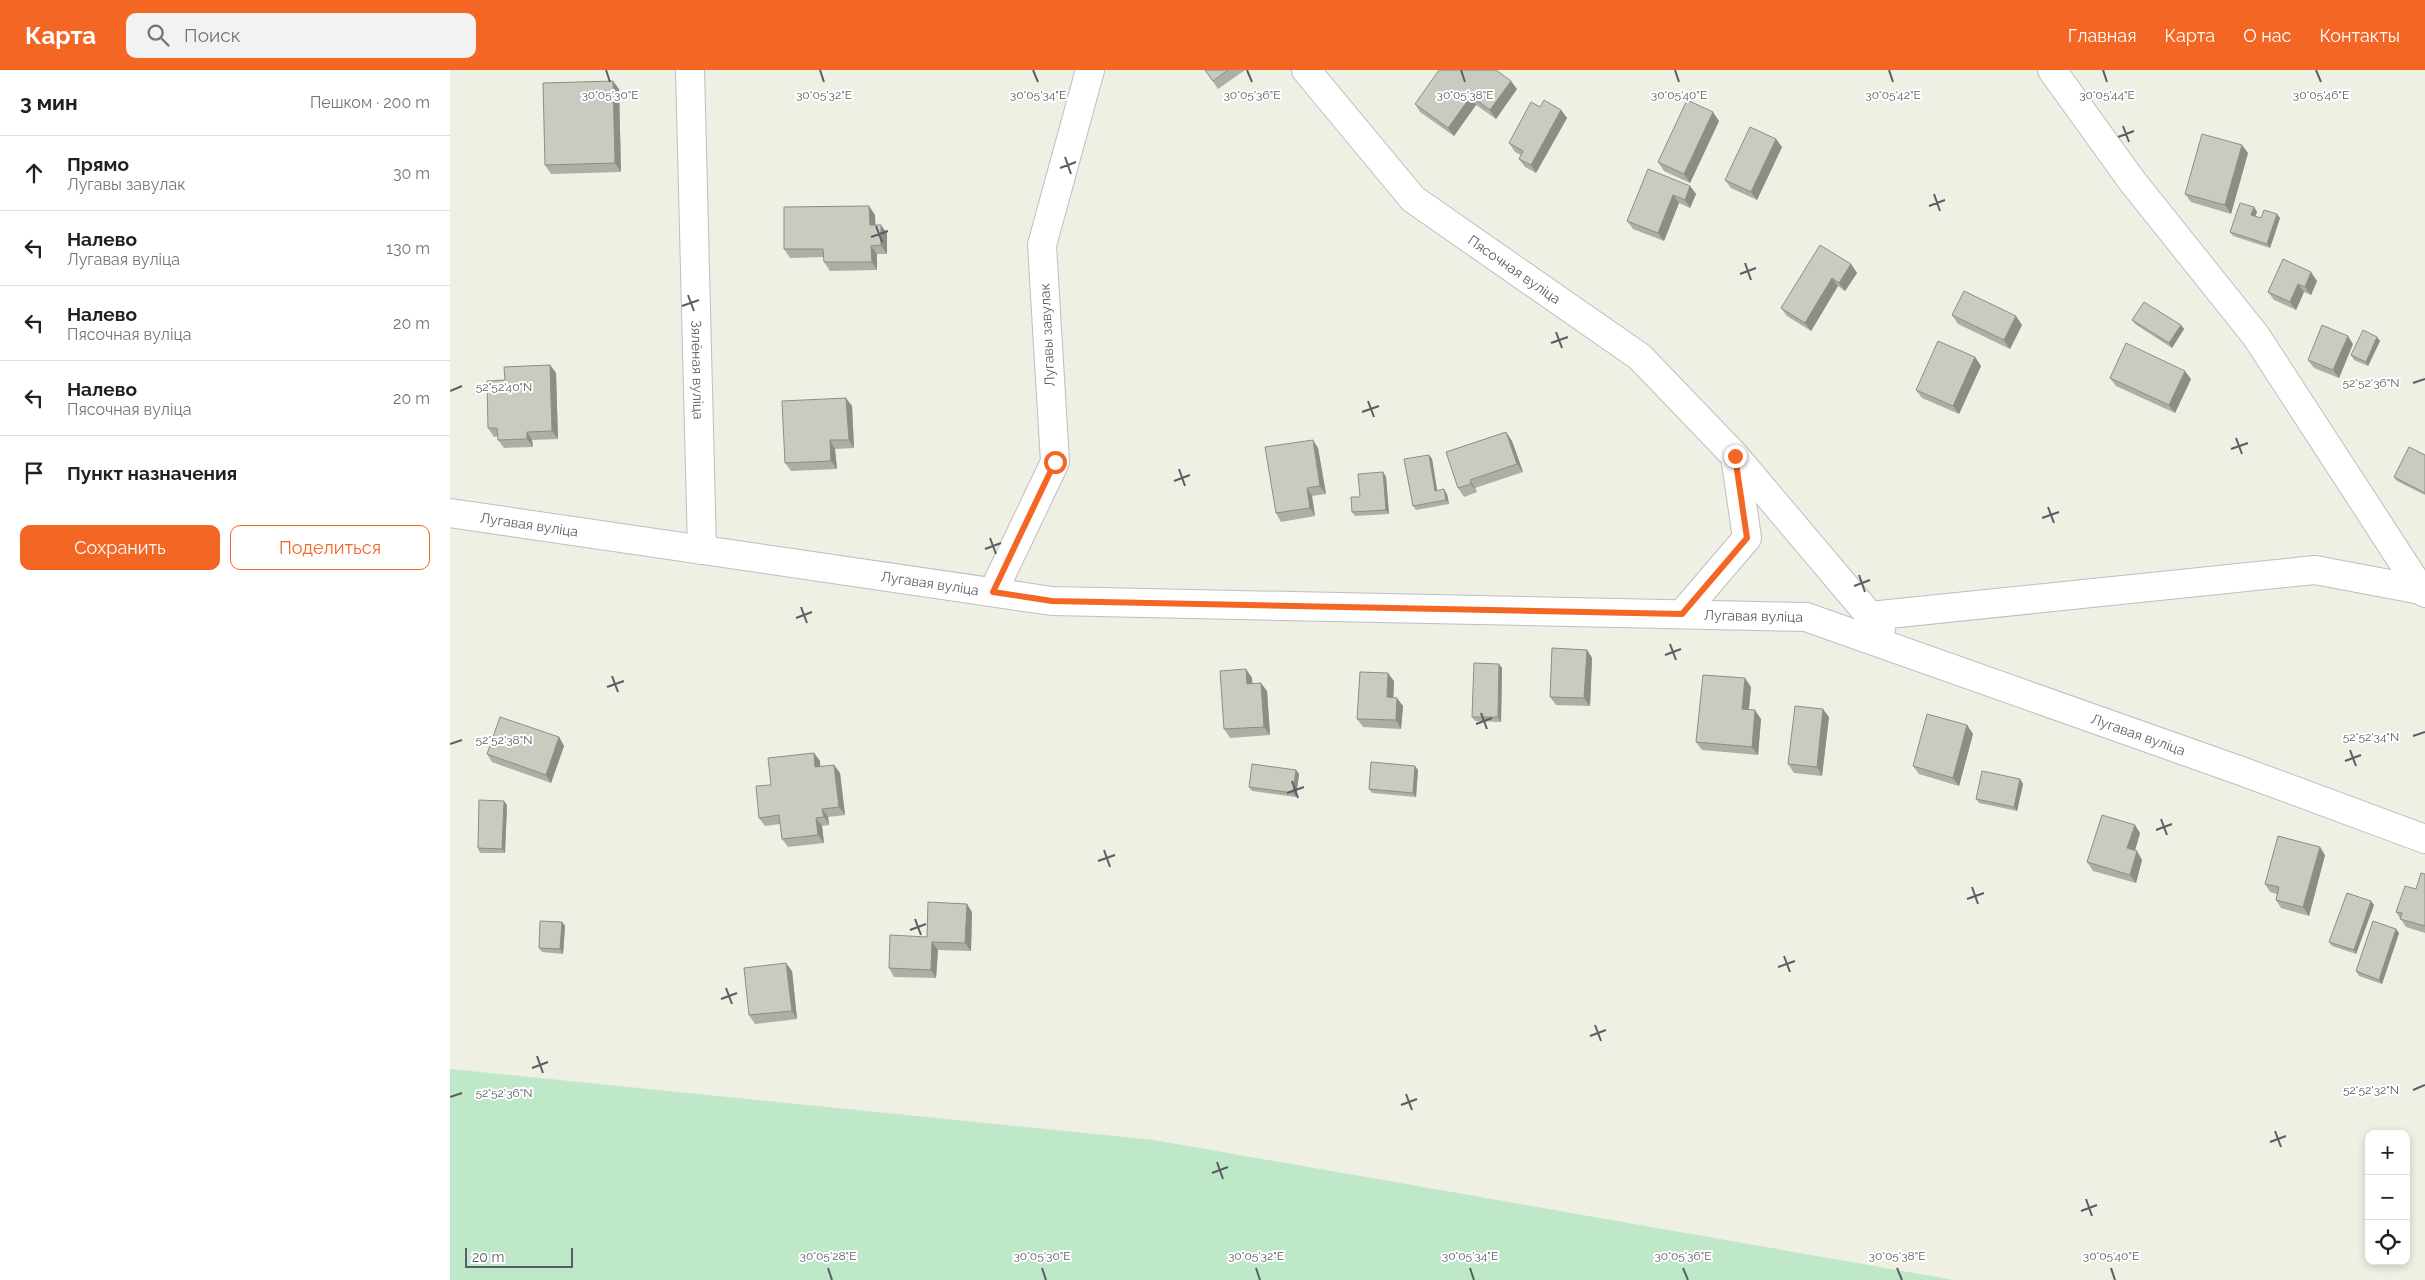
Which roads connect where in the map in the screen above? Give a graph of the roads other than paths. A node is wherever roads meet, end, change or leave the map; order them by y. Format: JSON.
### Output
{"nodes":[{"id":1,"x":690,"y":70,"type":"edge"},
{"id":2,"x":1090,"y":70,"type":"edge"},
{"id":3,"x":1306,"y":70,"type":"edge"},
{"id":4,"x":2052,"y":70,"type":"edge"},
{"id":5,"x":1735,"y":456,"type":"junction"},
{"id":6,"x":450,"y":513,"type":"edge"},
{"id":7,"x":702,"y":550,"type":"junction"},
{"id":8,"x":2423,"y":591,"type":"edge"},
{"id":9,"x":993,"y":592,"type":"junction"},
{"id":10,"x":1682,"y":614,"type":"junction"},
{"id":11,"x":1870,"y":616,"type":"junction"},
{"id":12,"x":1898,"y":649,"type":"junction"},
{"id":13,"x":2425,"y":839,"type":"edge"}],
"edges":[{"from":1,"to":7,"type":"street","name":"Зялёная вуліца"},
{"from":2,"to":9,"type":"street","name":"Лугавы завулак"},
{"from":3,"to":5,"type":"street","name":"Пясочная вуліца"},
{"from":4,"to":8,"type":"street"},
{"from":5,"to":10,"type":"street"},
{"from":5,"to":11,"type":"street","name":"Пясочная вуліца"},
{"from":6,"to":7,"type":"street","name":"Лугавая вуліца"},
{"from":7,"to":9,"type":"street","name":"Лугавая вуліца"},
{"from":8,"to":11,"type":"street"},
{"from":9,"to":10,"type":"street","name":"Лугавая вуліца"},
{"from":10,"to":12,"type":"street","name":"Лугавая вуліца"},
{"from":11,"to":12,"type":"street","name":"Пясочная вуліца"},
{"from":12,"to":13,"type":"street","name":"Лугавая вуліца"}]}
